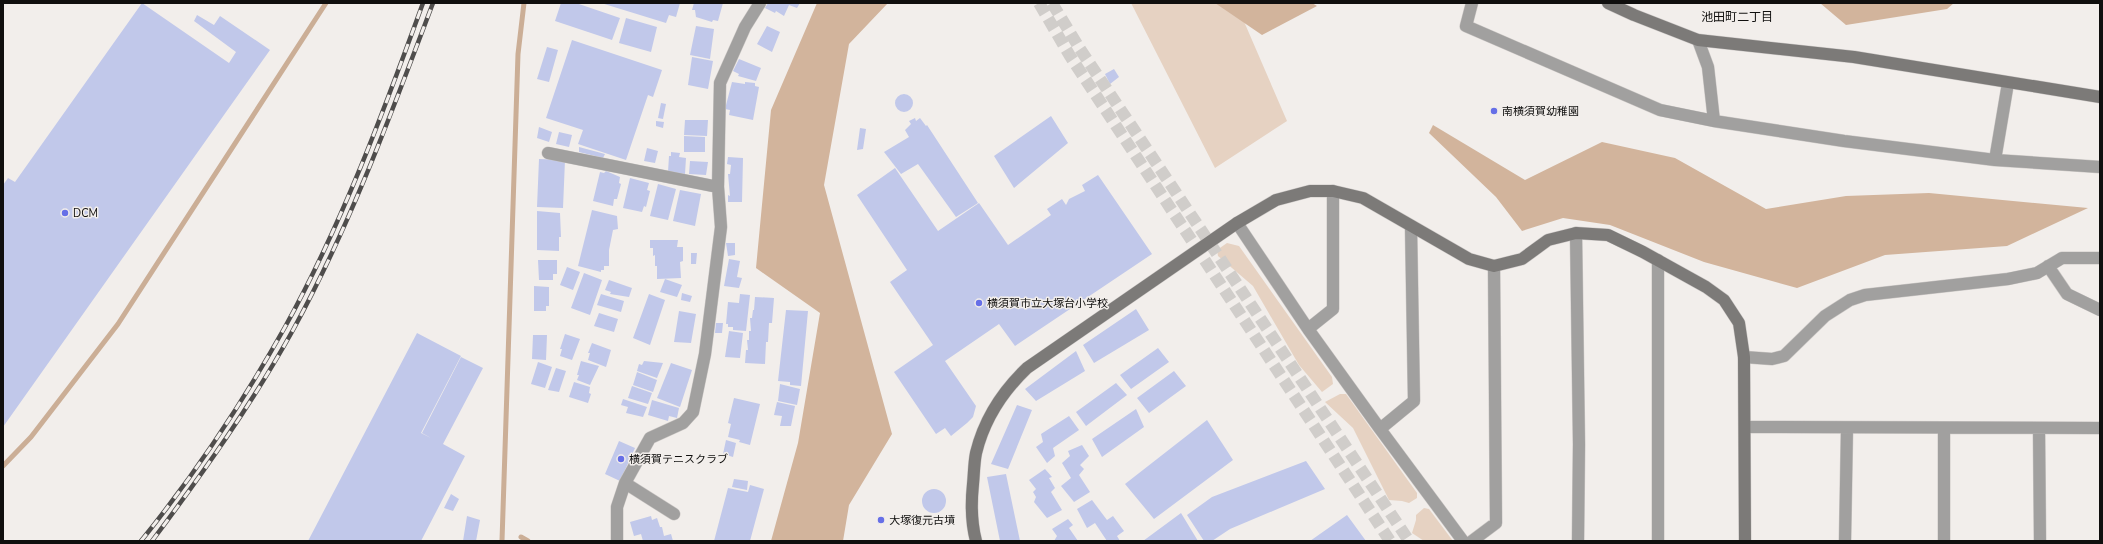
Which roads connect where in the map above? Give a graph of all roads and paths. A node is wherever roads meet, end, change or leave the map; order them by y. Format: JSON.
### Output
{"nodes":[{"id":1,"x":760,"y":3,"type":"edge"},
{"id":2,"x":1472,"y":3,"type":"edge"},
{"id":3,"x":1608,"y":3,"type":"edge"},
{"id":4,"x":1698,"y":40,"type":"junction"},
{"id":5,"x":2008,"y":83,"type":"junction"},
{"id":6,"x":2100,"y":97,"type":"edge"},
{"id":7,"x":1714,"y":121,"type":"junction"},
{"id":8,"x":548,"y":153,"type":"dead end"},
{"id":9,"x":1995,"y":160,"type":"junction"},
{"id":10,"x":2100,"y":166,"type":"edge"},
{"id":11,"x":718,"y":187,"type":"junction"},
{"id":12,"x":1333,"y":191,"type":"junction"},
{"id":13,"x":1237,"y":223,"type":"junction"},
{"id":14,"x":1411,"y":226,"type":"junction"},
{"id":15,"x":1576,"y":233,"type":"junction"},
{"id":16,"x":2100,"y":258,"type":"edge"},
{"id":17,"x":1658,"y":260,"type":"junction"},
{"id":18,"x":1494,"y":266,"type":"junction"},
{"id":19,"x":2048,"y":266,"type":"junction"},
{"id":20,"x":2100,"y":310,"type":"edge"},
{"id":21,"x":1308,"y":329,"type":"junction"},
{"id":22,"x":1744,"y":357,"type":"junction"},
{"id":23,"x":1745,"y":427,"type":"junction"},
{"id":24,"x":1847,"y":428,"type":"junction"},
{"id":25,"x":2039,"y":428,"type":"junction"},
{"id":26,"x":2100,"y":428,"type":"edge"},
{"id":27,"x":1380,"y":429,"type":"junction"},
{"id":28,"x":1944,"y":429,"type":"junction"},
{"id":29,"x":625,"y":483,"type":"junction"},
{"id":30,"x":674,"y":514,"type":"dead end"},
{"id":31,"x":617,"y":541,"type":"edge"},
{"id":32,"x":976,"y":541,"type":"edge"},
{"id":33,"x":1463,"y":541,"type":"edge"},
{"id":34,"x":1472,"y":541,"type":"edge"},
{"id":35,"x":1578,"y":541,"type":"edge"},
{"id":36,"x":1658,"y":541,"type":"edge"},
{"id":37,"x":1745,"y":541,"type":"edge"},
{"id":38,"x":1845,"y":541,"type":"edge"},
{"id":39,"x":1944,"y":541,"type":"edge"},
{"id":40,"x":2040,"y":541,"type":"edge"}],
"edges":[{"from":1,"to":11,"type":"street"},
{"from":2,"to":7,"type":"street"},
{"from":3,"to":4,"type":"street"},
{"from":4,"to":5,"type":"street"},
{"from":4,"to":7,"type":"street"},
{"from":5,"to":6,"type":"street"},
{"from":5,"to":9,"type":"street"},
{"from":7,"to":9,"type":"street"},
{"from":8,"to":11,"type":"street"},
{"from":9,"to":10,"type":"street"},
{"from":11,"to":29,"type":"street"},
{"from":12,"to":13,"type":"street"},
{"from":12,"to":14,"type":"street"},
{"from":12,"to":21,"type":"street"},
{"from":13,"to":21,"type":"street"},
{"from":13,"to":32,"type":"street"},
{"from":14,"to":18,"type":"street"},
{"from":14,"to":27,"type":"street"},
{"from":15,"to":17,"type":"street"},
{"from":15,"to":18,"type":"street"},
{"from":15,"to":35,"type":"street"},
{"from":16,"to":19,"type":"street"},
{"from":17,"to":22,"type":"street"},
{"from":17,"to":36,"type":"street"},
{"from":18,"to":34,"type":"street"},
{"from":19,"to":20,"type":"street"},
{"from":19,"to":22,"type":"street"},
{"from":21,"to":27,"type":"street"},
{"from":22,"to":23,"type":"street"},
{"from":23,"to":24,"type":"street"},
{"from":23,"to":37,"type":"street"},
{"from":24,"to":28,"type":"street"},
{"from":24,"to":38,"type":"street"},
{"from":25,"to":26,"type":"street"},
{"from":25,"to":28,"type":"street"},
{"from":25,"to":40,"type":"street"},
{"from":27,"to":33,"type":"street"},
{"from":28,"to":39,"type":"street"},
{"from":29,"to":30,"type":"street"},
{"from":29,"to":31,"type":"street"}]}
